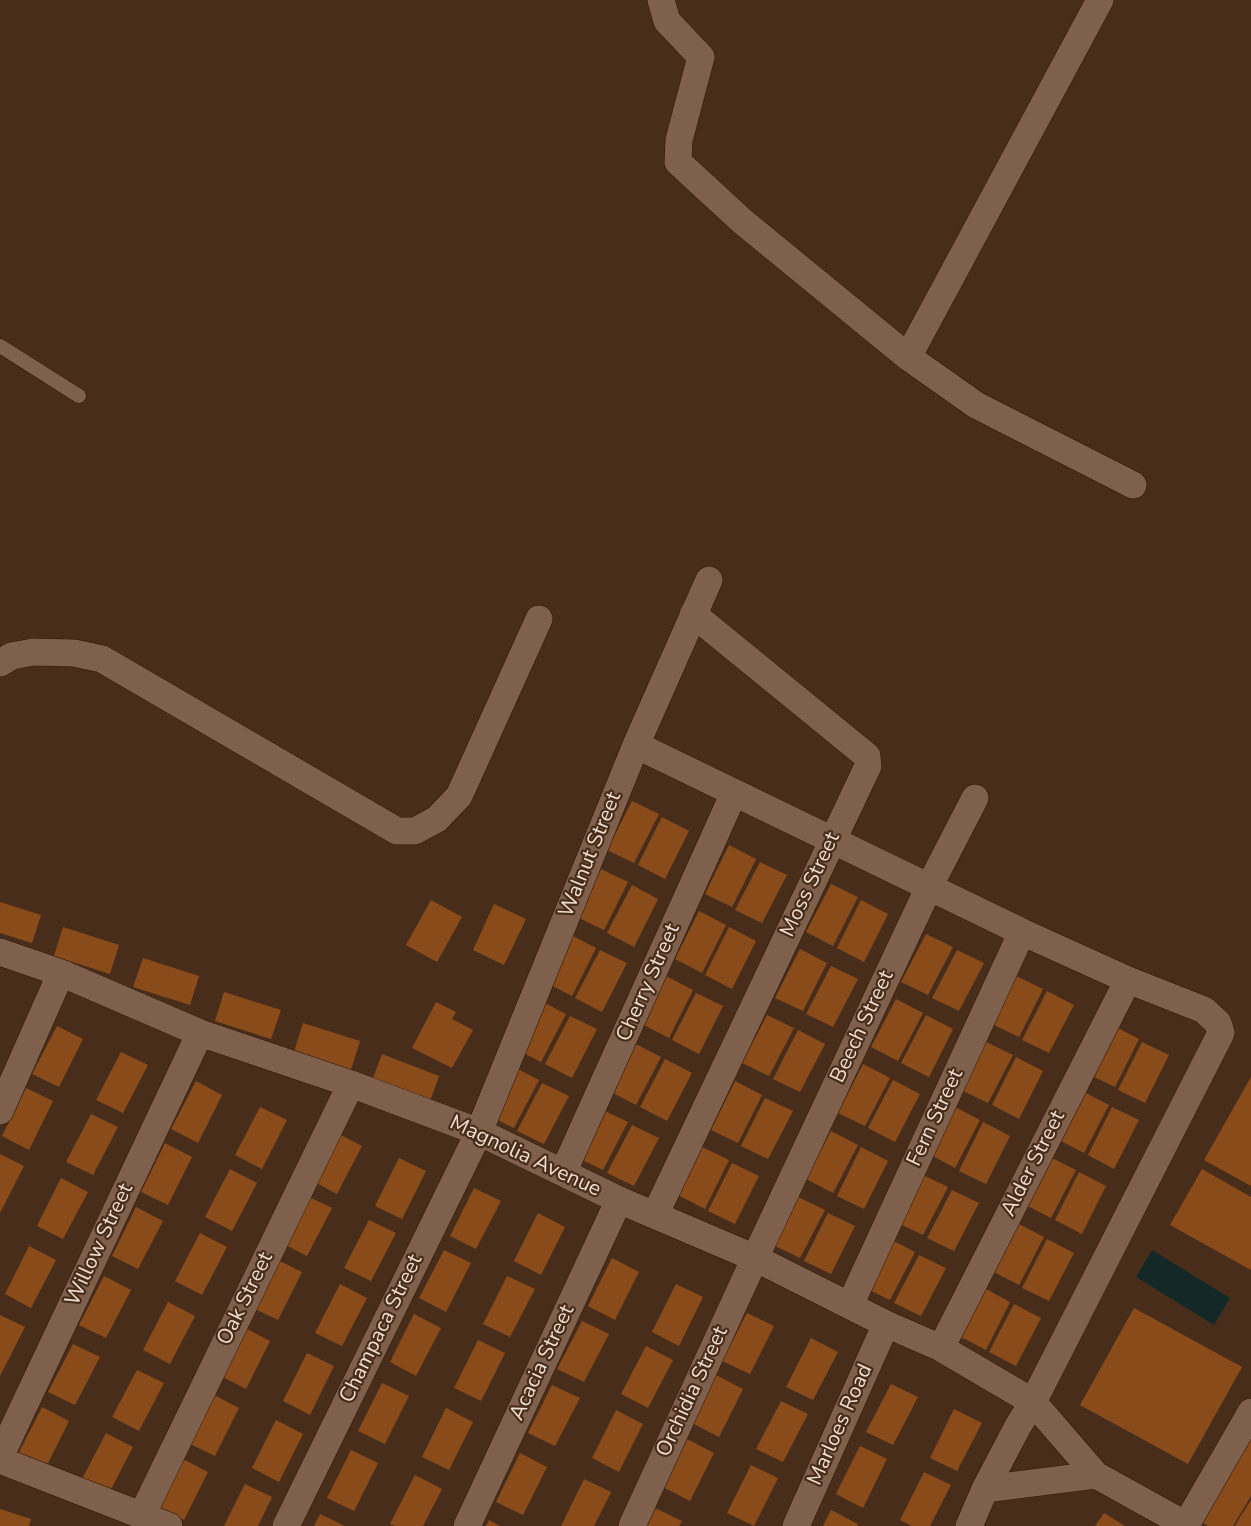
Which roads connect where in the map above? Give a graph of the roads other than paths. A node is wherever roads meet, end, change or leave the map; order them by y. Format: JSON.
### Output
{"nodes":[{"id":1,"x":661,"y":0,"type":"edge"},
{"id":2,"x":1100,"y":0,"type":"edge"},
{"id":3,"x":0,"y":346,"type":"edge"},
{"id":4,"x":908,"y":357,"type":"junction"},
{"id":5,"x":79,"y":396,"type":"dead end"},
{"id":6,"x":1133,"y":485,"type":"dead end"},
{"id":7,"x":709,"y":580,"type":"dead end"},
{"id":8,"x":693,"y":614,"type":"junction"},
{"id":9,"x":539,"y":619,"type":"dead end"},
{"id":10,"x":0,"y":663,"type":"edge"},
{"id":11,"x":636,"y":745,"type":"junction"},
{"id":12,"x":734,"y":793,"type":"junction"},
{"id":13,"x":975,"y":798,"type":"dead end"},
{"id":14,"x":832,"y":840,"type":"junction"},
{"id":15,"x":929,"y":887,"type":"junction"},
{"id":16,"x":1022,"y":932,"type":"junction"},
{"id":17,"x":0,"y":952,"type":"edge"},
{"id":18,"x":61,"y":973,"type":"junction"},
{"id":19,"x":1128,"y":980,"type":"junction"},
{"id":20,"x":200,"y":1033,"type":"junction"},
{"id":21,"x":351,"y":1084,"type":"junction"},
{"id":22,"x":0,"y":1111,"type":"edge"},
{"id":23,"x":478,"y":1132,"type":"junction"},
{"id":24,"x":563,"y":1173,"type":"junction"},
{"id":25,"x":619,"y":1200,"type":"junction"},
{"id":26,"x":655,"y":1215,"type":"junction"},
{"id":27,"x":754,"y":1258,"type":"junction"},
{"id":28,"x":850,"y":1305,"type":"junction"},
{"id":29,"x":885,"y":1324,"type":"junction"},
{"id":30,"x":941,"y":1348,"type":"junction"},
{"id":31,"x":1033,"y":1402,"type":"junction"},
{"id":32,"x":1251,"y":1412,"type":"edge"},
{"id":33,"x":0,"y":1458,"type":"edge"},
{"id":34,"x":1096,"y":1475,"type":"junction"},
{"id":35,"x":986,"y":1489,"type":"junction"},
{"id":36,"x":142,"y":1515,"type":"junction"},
{"id":37,"x":1187,"y":1525,"type":"edge"},
{"id":38,"x":169,"y":1526,"type":"edge"},
{"id":39,"x":286,"y":1526,"type":"edge"},
{"id":40,"x":467,"y":1526,"type":"edge"},
{"id":41,"x":632,"y":1526,"type":"edge"},
{"id":42,"x":796,"y":1526,"type":"edge"},
{"id":43,"x":969,"y":1526,"type":"edge"}],
"edges":[{"from":1,"to":4,"type":"street"},
{"from":2,"to":4,"type":"street"},
{"from":3,"to":5,"type":"lane"},
{"from":4,"to":6,"type":"street"},
{"from":7,"to":8,"type":"street","name":"Walnut Street"},
{"from":8,"to":11,"type":"street","name":"Walnut Street"},
{"from":8,"to":14,"type":"street","name":"Moss Street"},
{"from":9,"to":10,"type":"street"},
{"from":11,"to":12,"type":"street"},
{"from":11,"to":23,"type":"street","name":"Walnut Street"},
{"from":12,"to":14,"type":"street"},
{"from":12,"to":24,"type":"street","name":"Cherry Street"},
{"from":13,"to":15,"type":"street","name":"Beech Street"},
{"from":14,"to":15,"type":"street"},
{"from":14,"to":26,"type":"street","name":"Moss Street"},
{"from":15,"to":16,"type":"street"},
{"from":15,"to":27,"type":"street","name":"Beech Street"},
{"from":16,"to":19,"type":"street"},
{"from":16,"to":28,"type":"street","name":"Fern Street"},
{"from":17,"to":18,"type":"street","name":"Magnolia Avenue"},
{"from":18,"to":20,"type":"street","name":"Magnolia Avenue"},
{"from":18,"to":22,"type":"street"},
{"from":19,"to":30,"type":"street","name":"Alder Street"},
{"from":19,"to":31,"type":"street"},
{"from":20,"to":21,"type":"street","name":"Magnolia Avenue"},
{"from":20,"to":33,"type":"street","name":"Willow Street"},
{"from":21,"to":23,"type":"street","name":"Magnolia Avenue"},
{"from":21,"to":36,"type":"street","name":"Oak Street"},
{"from":23,"to":24,"type":"street","name":"Magnolia Avenue"},
{"from":23,"to":39,"type":"street","name":"Champaca Street"},
{"from":24,"to":25,"type":"street","name":"Magnolia Avenue"},
{"from":25,"to":26,"type":"street","name":"Magnolia Avenue"},
{"from":25,"to":40,"type":"street","name":"Acacia Street"},
{"from":26,"to":27,"type":"street","name":"Magnolia Avenue"},
{"from":27,"to":28,"type":"street","name":"Magnolia Avenue"},
{"from":27,"to":41,"type":"street","name":"Orchidia Street"},
{"from":28,"to":29,"type":"street","name":"Magnolia Avenue"},
{"from":29,"to":30,"type":"street","name":"Magnolia Avenue"},
{"from":29,"to":42,"type":"street","name":"Marloes Road"},
{"from":30,"to":31,"type":"street","name":"Magnolia Avenue"},
{"from":31,"to":34,"type":"street","name":"Magnolia Avenue"},
{"from":31,"to":35,"type":"street"},
{"from":32,"to":37,"type":"street"},
{"from":33,"to":36,"type":"street"},
{"from":34,"to":35,"type":"street"},
{"from":34,"to":37,"type":"street"},
{"from":35,"to":43,"type":"street"},
{"from":36,"to":38,"type":"street"}]}
